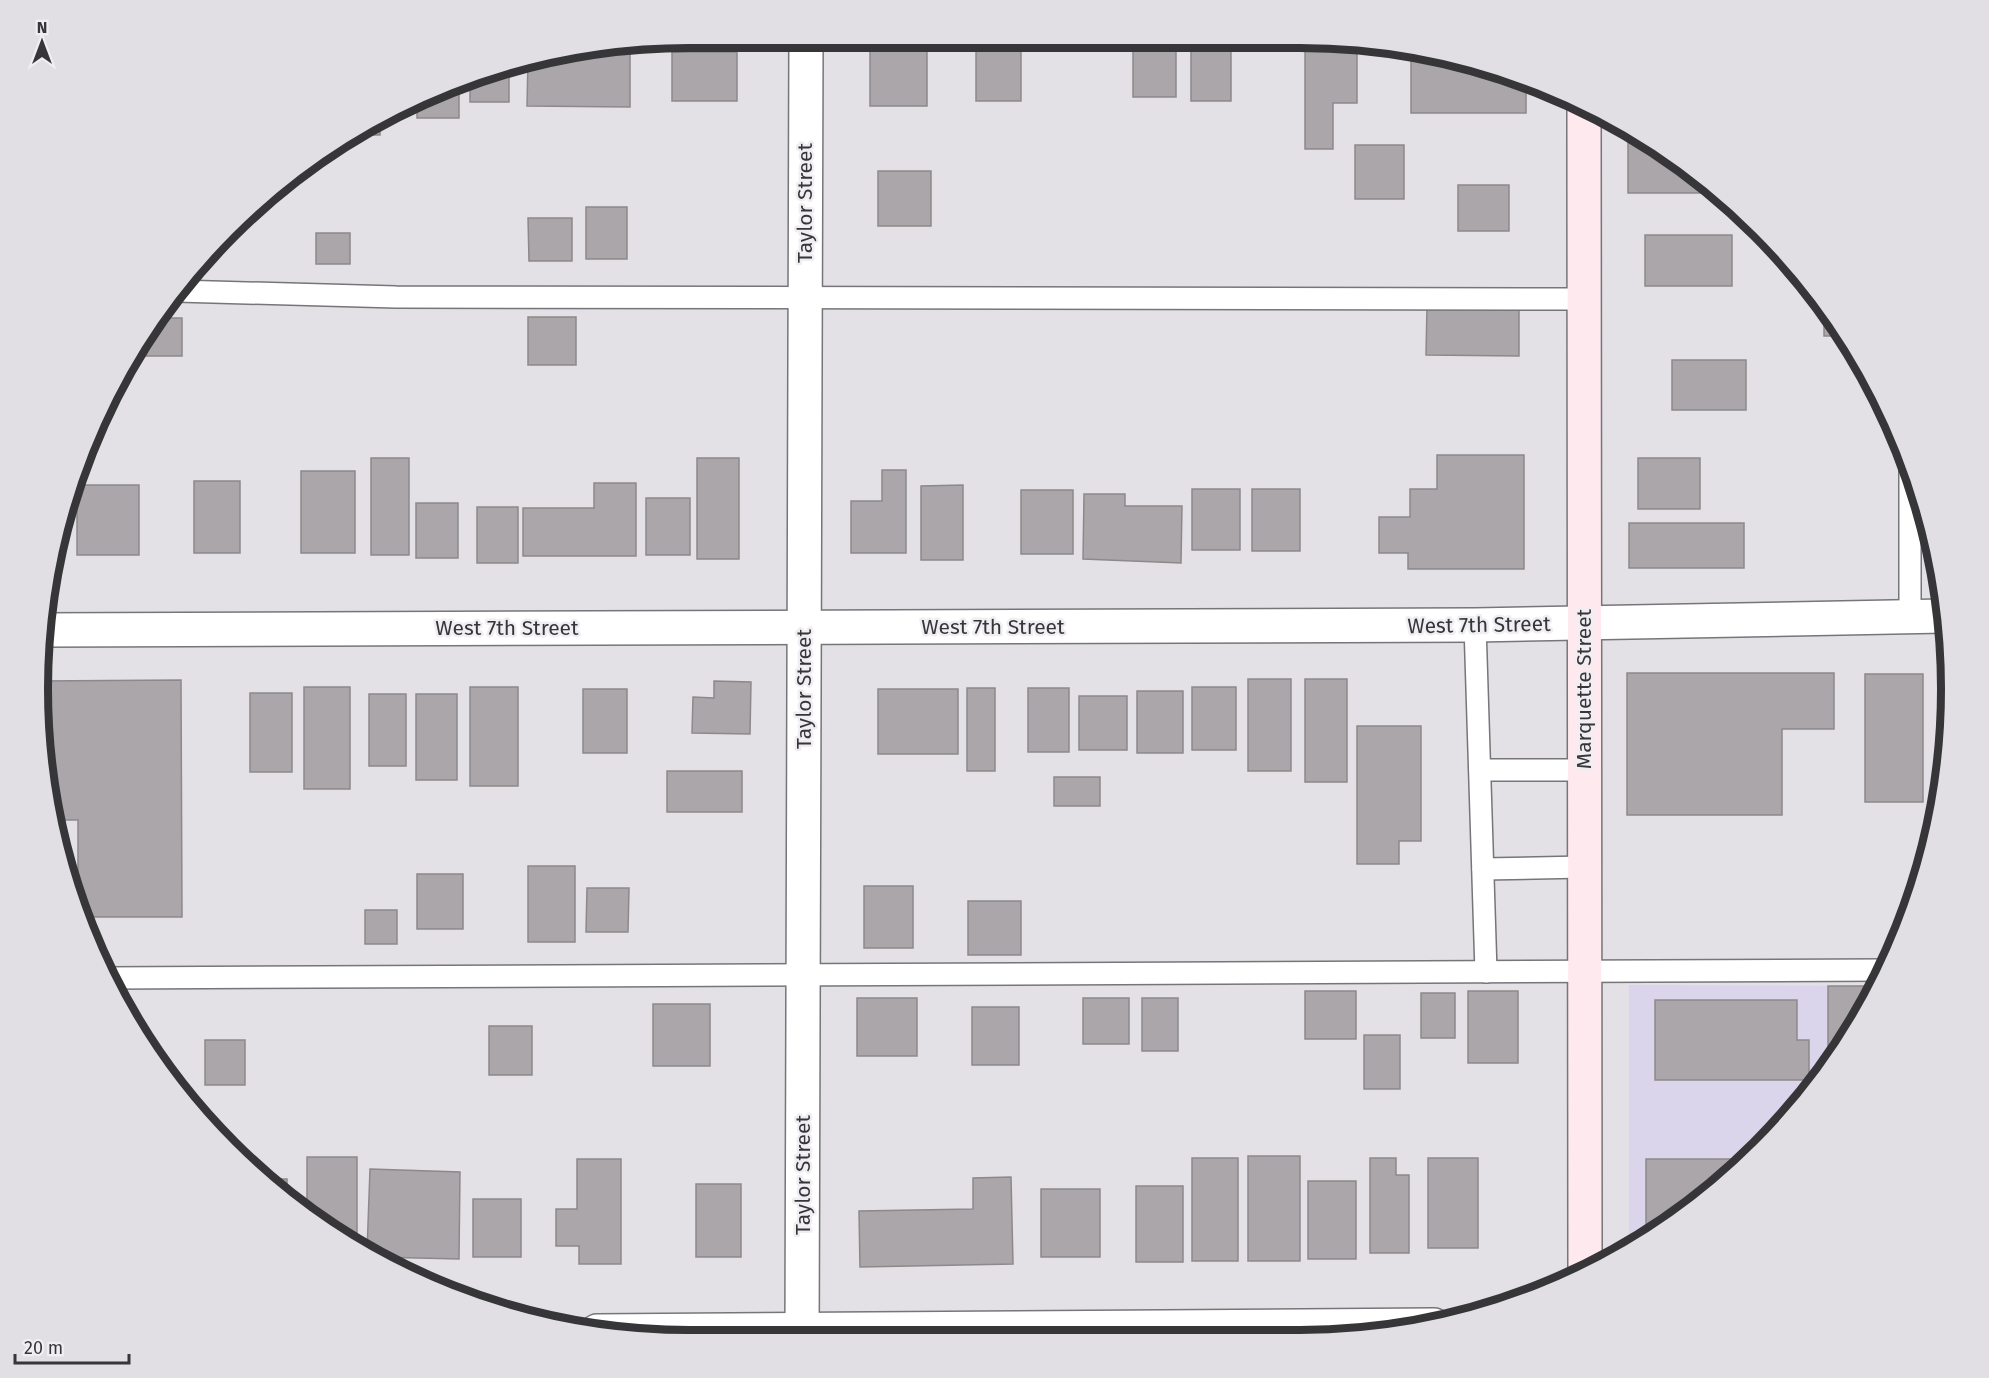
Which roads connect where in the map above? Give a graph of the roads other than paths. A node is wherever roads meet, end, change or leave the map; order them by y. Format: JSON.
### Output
{"nodes":[{"id":1,"x":806,"y":48,"type":"edge"},
{"id":2,"x":1584,"y":114,"type":"edge"},
{"id":3,"x":186,"y":291,"type":"edge"},
{"id":4,"x":805,"y":298,"type":"junction"},
{"id":5,"x":1584,"y":299,"type":"junction"},
{"id":6,"x":1910,"y":493,"type":"edge"},
{"id":7,"x":1910,"y":616,"type":"junction"},
{"id":8,"x":1937,"y":616,"type":"edge"},
{"id":9,"x":1584,"y":623,"type":"junction"},
{"id":10,"x":1475,"y":625,"type":"junction"},
{"id":11,"x":804,"y":627,"type":"junction"},
{"id":12,"x":51,"y":630,"type":"edge"},
{"id":13,"x":1480,"y":770,"type":"junction"},
{"id":14,"x":1584,"y":770,"type":"junction"},
{"id":15,"x":1584,"y":867,"type":"junction"},
{"id":16,"x":1483,"y":869,"type":"junction"},
{"id":17,"x":1876,"y":970,"type":"edge"},
{"id":18,"x":1585,"y":971,"type":"junction"},
{"id":19,"x":1486,"y":972,"type":"junction"},
{"id":20,"x":803,"y":976,"type":"junction"},
{"id":21,"x":117,"y":978,"type":"edge"},
{"id":22,"x":1585,"y":1263,"type":"edge"},
{"id":23,"x":1374,"y":1326,"type":"edge"},
{"id":24,"x":802,"y":1330,"type":"edge"},
{"id":25,"x":1118,"y":1330,"type":"edge"}],
"edges":[{"from":1,"to":4,"type":"street","name":"Taylor Street"},
{"from":2,"to":5,"type":"street","name":"Marquette Street"},
{"from":3,"to":4,"type":"lane"},
{"from":4,"to":5,"type":"lane"},
{"from":4,"to":11,"type":"street","name":"Taylor Street"},
{"from":5,"to":9,"type":"street","name":"Marquette Street"},
{"from":6,"to":7,"type":"lane"},
{"from":7,"to":8,"type":"street","name":"West 7th Street"},
{"from":7,"to":9,"type":"street","name":"West 7th Street"},
{"from":9,"to":10,"type":"street","name":"West 7th Street"},
{"from":9,"to":14,"type":"street","name":"Marquette Street"},
{"from":10,"to":11,"type":"street","name":"West 7th Street"},
{"from":10,"to":13,"type":"lane"},
{"from":11,"to":12,"type":"street","name":"West 7th Street"},
{"from":11,"to":20,"type":"street","name":"Taylor Street"},
{"from":13,"to":14,"type":"lane"},
{"from":13,"to":16,"type":"lane"},
{"from":14,"to":15,"type":"street","name":"Marquette Street"},
{"from":15,"to":16,"type":"lane"},
{"from":15,"to":18,"type":"street","name":"Marquette Street"},
{"from":16,"to":19,"type":"lane"},
{"from":17,"to":18,"type":"lane"},
{"from":18,"to":19,"type":"lane"},
{"from":18,"to":22,"type":"street","name":"Marquette Street"},
{"from":19,"to":20,"type":"lane"},
{"from":20,"to":21,"type":"lane"},
{"from":20,"to":24,"type":"street","name":"Taylor Street"},
{"from":23,"to":25,"type":"street"}]}
